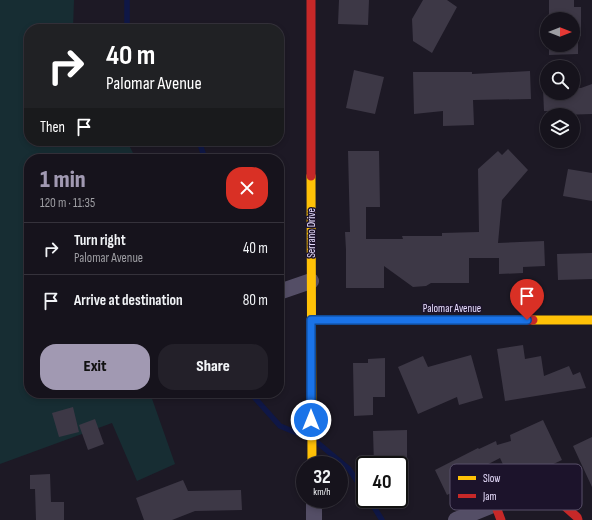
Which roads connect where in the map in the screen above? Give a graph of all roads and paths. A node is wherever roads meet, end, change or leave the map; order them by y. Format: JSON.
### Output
{"nodes":[{"id":1,"x":311,"y":0,"type":"edge"},
{"id":2,"x":311,"y":281,"type":"junction"},
{"id":3,"x":284,"y":290,"type":"edge"},
{"id":4,"x":311,"y":320,"type":"junction"},
{"id":5,"x":592,"y":320,"type":"edge"},
{"id":6,"x":312,"y":456,"type":"edge"},
{"id":7,"x":314,"y":508,"type":"edge"},
{"id":8,"x":480,"y":510,"type":"edge"},
{"id":9,"x":497,"y":510,"type":"edge"},
{"id":10,"x":569,"y":510,"type":"edge"},
{"id":11,"x":314,"y":520,"type":"edge"},
{"id":12,"x":456,"y":520,"type":"edge"},
{"id":13,"x":501,"y":520,"type":"edge"},
{"id":14,"x":578,"y":520,"type":"edge"}],
"edges":[{"from":1,"to":2,"type":"street","name":"Serrano Drive"},
{"from":2,"to":3,"type":"street"},
{"from":2,"to":4,"type":"street","name":"Serrano Drive"},
{"from":4,"to":5,"type":"street","name":"Palomar Avenue"},
{"from":4,"to":6,"type":"street","name":"Serrano Drive"},
{"from":7,"to":11,"type":"street"},
{"from":8,"to":12,"type":"street"},
{"from":9,"to":13,"type":"street"},
{"from":10,"to":14,"type":"street"}]}
